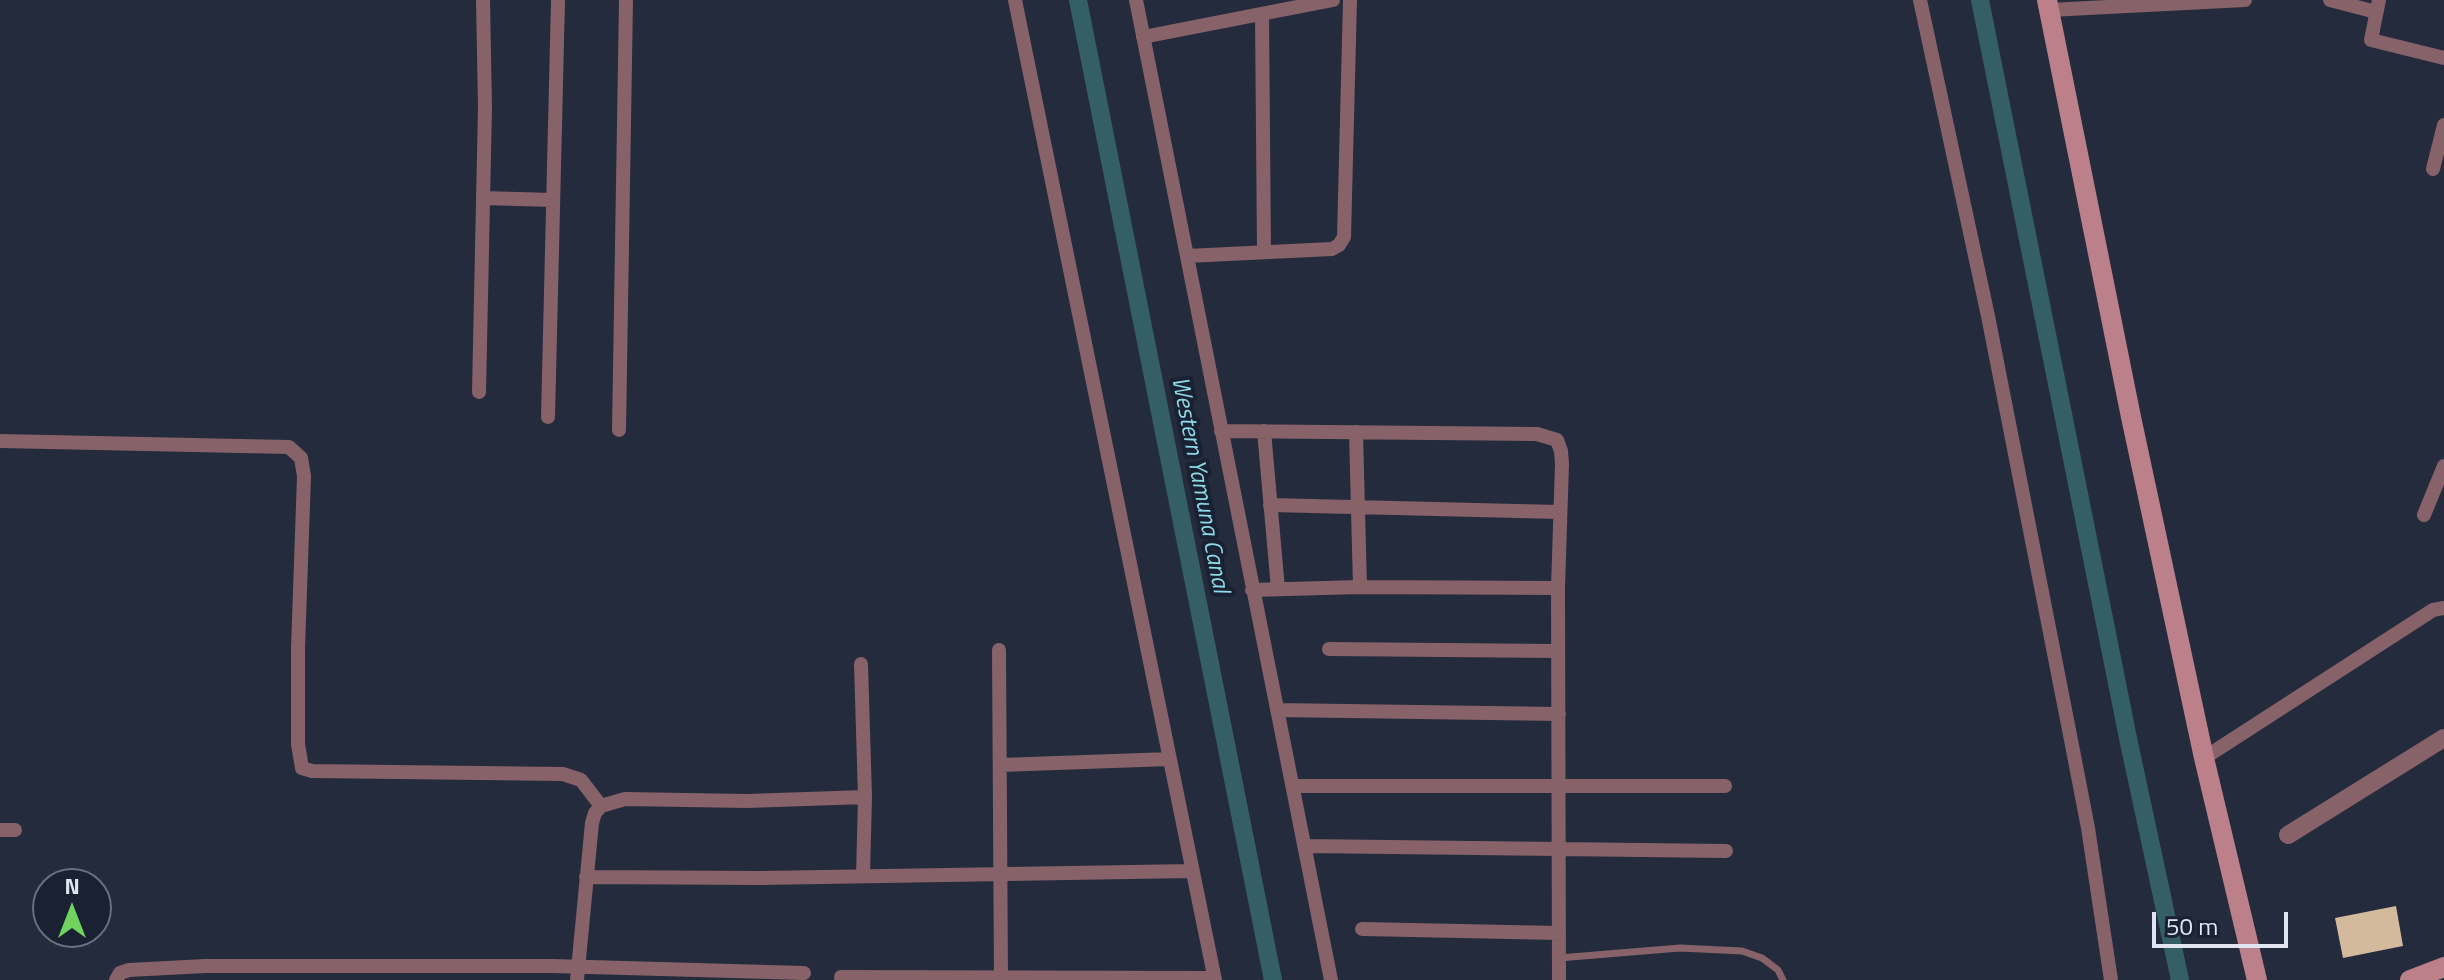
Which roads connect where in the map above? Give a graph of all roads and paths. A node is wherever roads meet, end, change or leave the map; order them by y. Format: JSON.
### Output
{"nodes":[{"id":1,"x":483,"y":0,"type":"edge"},
{"id":2,"x":558,"y":0,"type":"edge"},
{"id":3,"x":626,"y":0,"type":"edge"},
{"id":4,"x":1015,"y":0,"type":"edge"},
{"id":5,"x":1136,"y":0,"type":"edge"},
{"id":6,"x":1333,"y":0,"type":"edge"},
{"id":7,"x":1350,"y":0,"type":"edge"},
{"id":8,"x":1920,"y":0,"type":"edge"},
{"id":9,"x":2245,"y":0,"type":"edge"},
{"id":10,"x":2330,"y":0,"type":"edge"},
{"id":11,"x":1300,"y":3,"type":"edge"},
{"id":12,"x":2048,"y":5,"type":"edge"},
{"id":13,"x":2378,"y":6,"type":"edge"},
{"id":14,"x":1262,"y":14,"type":"junction"},
{"id":15,"x":1143,"y":37,"type":"junction"},
{"id":16,"x":2444,"y":58,"type":"edge"},
{"id":17,"x":2444,"y":125,"type":"edge"},
{"id":18,"x":2433,"y":169,"type":"dead end"},
{"id":19,"x":483,"y":198,"type":"junction"},
{"id":20,"x":553,"y":200,"type":"junction"},
{"id":21,"x":1264,"y":252,"type":"junction"},
{"id":22,"x":1187,"y":256,"type":"junction"},
{"id":23,"x":479,"y":392,"type":"dead end"},
{"id":24,"x":548,"y":417,"type":"dead end"},
{"id":25,"x":619,"y":430,"type":"dead end"},
{"id":26,"x":1221,"y":431,"type":"junction"},
{"id":27,"x":1264,"y":431,"type":"junction"},
{"id":28,"x":1356,"y":432,"type":"junction"},
{"id":29,"x":0,"y":441,"type":"edge"},
{"id":30,"x":2444,"y":466,"type":"edge"},
{"id":31,"x":1270,"y":505,"type":"junction"},
{"id":32,"x":1358,"y":506,"type":"junction"},
{"id":33,"x":1559,"y":512,"type":"junction"},
{"id":34,"x":2424,"y":515,"type":"dead end"},
{"id":35,"x":1360,"y":587,"type":"junction"},
{"id":36,"x":1558,"y":588,"type":"junction"},
{"id":37,"x":1278,"y":589,"type":"junction"},
{"id":38,"x":1252,"y":590,"type":"junction"},
{"id":39,"x":2444,"y":608,"type":"edge"},
{"id":40,"x":1329,"y":649,"type":"dead end"},
{"id":41,"x":999,"y":650,"type":"dead end"},
{"id":42,"x":1557,"y":651,"type":"junction"},
{"id":43,"x":861,"y":664,"type":"dead end"},
{"id":44,"x":1277,"y":710,"type":"junction"},
{"id":45,"x":1559,"y":714,"type":"junction"},
{"id":46,"x":2444,"y":738,"type":"edge"},
{"id":47,"x":2204,"y":758,"type":"junction"},
{"id":48,"x":1170,"y":759,"type":"junction"},
{"id":49,"x":1000,"y":765,"type":"junction"},
{"id":50,"x":1293,"y":786,"type":"junction"},
{"id":51,"x":1559,"y":786,"type":"junction"},
{"id":52,"x":1725,"y":786,"type":"dead end"},
{"id":53,"x":865,"y":797,"type":"junction"},
{"id":54,"x":601,"y":806,"type":"junction"},
{"id":55,"x":2288,"y":835,"type":"dead end"},
{"id":56,"x":1306,"y":846,"type":"junction"},
{"id":57,"x":1559,"y":849,"type":"junction"},
{"id":58,"x":1726,"y":851,"type":"dead end"},
{"id":59,"x":1192,"y":871,"type":"junction"},
{"id":60,"x":1000,"y":874,"type":"junction"},
{"id":61,"x":863,"y":876,"type":"junction"},
{"id":62,"x":586,"y":877,"type":"junction"},
{"id":63,"x":1362,"y":929,"type":"dead end"},
{"id":64,"x":1559,"y":933,"type":"junction"},
{"id":65,"x":1559,"y":958,"type":"junction"},
{"id":66,"x":2444,"y":967,"type":"edge"},
{"id":67,"x":351,"y":973,"type":"edge"},
{"id":68,"x":804,"y":973,"type":"dead end"},
{"id":69,"x":577,"y":974,"type":"edge"},
{"id":70,"x":841,"y":977,"type":"dead end"},
{"id":71,"x":1001,"y":979,"type":"edge"},
{"id":72,"x":1215,"y":979,"type":"edge"},
{"id":73,"x":116,"y":980,"type":"edge"},
{"id":74,"x":1331,"y":980,"type":"edge"},
{"id":75,"x":1559,"y":980,"type":"edge"},
{"id":76,"x":1783,"y":980,"type":"edge"},
{"id":77,"x":2111,"y":980,"type":"edge"},
{"id":78,"x":2257,"y":980,"type":"edge"},
{"id":79,"x":2410,"y":980,"type":"edge"}],
"edges":[{"from":1,"to":19,"type":"street"},
{"from":2,"to":20,"type":"street"},
{"from":3,"to":25,"type":"street"},
{"from":4,"to":48,"type":"street"},
{"from":5,"to":15,"type":"street"},
{"from":6,"to":11,"type":"street"},
{"from":7,"to":21,"type":"street"},
{"from":8,"to":77,"type":"street"},
{"from":9,"to":12,"type":"street"},
{"from":10,"to":13,"type":"street"},
{"from":11,"to":14,"type":"street"},
{"from":12,"to":47,"type":"main road"},
{"from":13,"to":16,"type":"street"},
{"from":14,"to":15,"type":"street"},
{"from":14,"to":21,"type":"street"},
{"from":15,"to":22,"type":"street"},
{"from":17,"to":18,"type":"street"},
{"from":19,"to":20,"type":"street"},
{"from":19,"to":23,"type":"street"},
{"from":20,"to":24,"type":"street"},
{"from":21,"to":22,"type":"street"},
{"from":22,"to":26,"type":"street"},
{"from":26,"to":27,"type":"street"},
{"from":26,"to":38,"type":"street"},
{"from":27,"to":28,"type":"street"},
{"from":27,"to":31,"type":"street"},
{"from":28,"to":32,"type":"street"},
{"from":28,"to":33,"type":"street"},
{"from":29,"to":54,"type":"street"},
{"from":30,"to":34,"type":"street"},
{"from":31,"to":32,"type":"street"},
{"from":31,"to":37,"type":"street"},
{"from":32,"to":33,"type":"street"},
{"from":32,"to":35,"type":"street"},
{"from":33,"to":36,"type":"street"},
{"from":35,"to":36,"type":"street"},
{"from":35,"to":37,"type":"street"},
{"from":36,"to":42,"type":"street"},
{"from":37,"to":38,"type":"street"},
{"from":38,"to":44,"type":"street"},
{"from":39,"to":47,"type":"street"},
{"from":40,"to":42,"type":"street"},
{"from":41,"to":49,"type":"street"},
{"from":42,"to":45,"type":"street"},
{"from":43,"to":53,"type":"street"},
{"from":44,"to":45,"type":"street"},
{"from":44,"to":50,"type":"street"},
{"from":45,"to":51,"type":"street"},
{"from":46,"to":55,"type":"street"},
{"from":47,"to":78,"type":"main road"},
{"from":48,"to":49,"type":"street"},
{"from":48,"to":59,"type":"street"},
{"from":49,"to":60,"type":"street"},
{"from":50,"to":51,"type":"street"},
{"from":50,"to":56,"type":"street"},
{"from":51,"to":52,"type":"street"},
{"from":51,"to":57,"type":"street"},
{"from":53,"to":54,"type":"street"},
{"from":53,"to":61,"type":"street"},
{"from":54,"to":62,"type":"street"},
{"from":56,"to":57,"type":"street"},
{"from":56,"to":74,"type":"street"},
{"from":57,"to":58,"type":"street"},
{"from":57,"to":64,"type":"street"},
{"from":59,"to":60,"type":"street"},
{"from":59,"to":72,"type":"street"},
{"from":60,"to":61,"type":"street"},
{"from":60,"to":71,"type":"street"},
{"from":61,"to":62,"type":"street"},
{"from":62,"to":69,"type":"street"},
{"from":63,"to":64,"type":"street"},
{"from":64,"to":65,"type":"street"},
{"from":65,"to":75,"type":"street"},
{"from":65,"to":76,"type":"lane"},
{"from":66,"to":79,"type":"main road"},
{"from":67,"to":69,"type":"street"},
{"from":67,"to":73,"type":"street"},
{"from":68,"to":69,"type":"street"},
{"from":70,"to":71,"type":"street"},
{"from":71,"to":72,"type":"street"}]}
